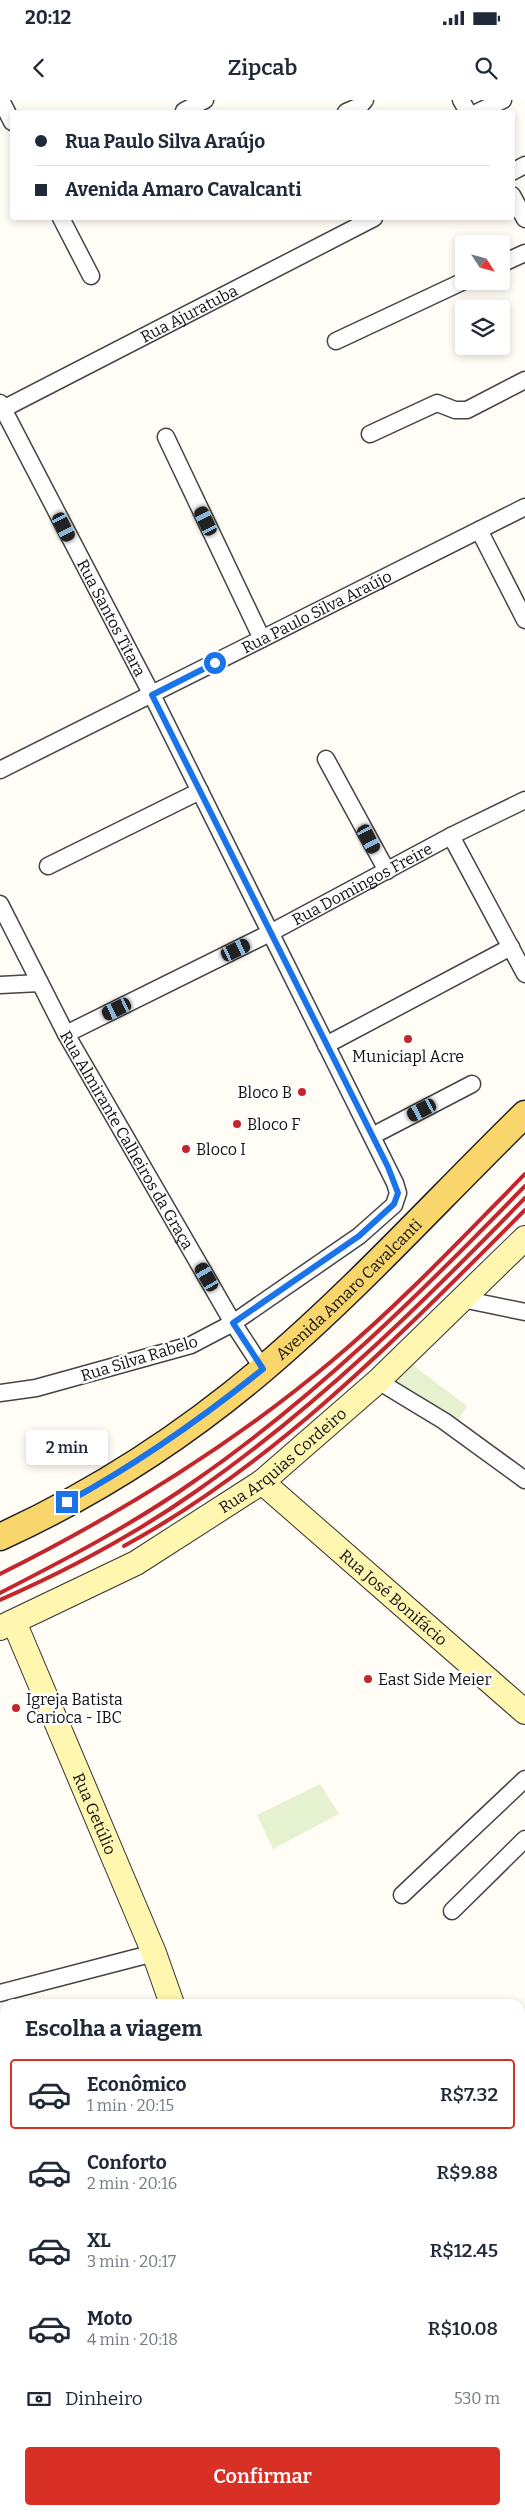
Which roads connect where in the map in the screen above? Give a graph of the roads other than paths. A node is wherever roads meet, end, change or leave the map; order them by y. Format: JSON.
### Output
{"nodes":[{"id":1,"x":1,"y":100,"type":"edge"},
{"id":2,"x":205,"y":100,"type":"edge"},
{"id":3,"x":365,"y":100,"type":"edge"},
{"id":4,"x":503,"y":100,"type":"edge"},
{"id":5,"x":183,"y":108,"type":"edge"},
{"id":6,"x":351,"y":110,"type":"edge"},
{"id":7,"x":482,"y":110,"type":"edge"},
{"id":8,"x":10,"y":118,"type":"edge"},
{"id":9,"x":515,"y":200,"type":"edge"},
{"id":10,"x":525,"y":218,"type":"edge"},
{"id":11,"x":62,"y":220,"type":"edge"},
{"id":12,"x":370,"y":220,"type":"edge"},
{"id":13,"x":525,"y":253,"type":"edge"},
{"id":14,"x":510,"y":260,"type":"edge"},
{"id":15,"x":91,"y":276,"type":"dead end"},
{"id":16,"x":455,"y":285,"type":"edge"},
{"id":17,"x":336,"y":341,"type":"dead end"},
{"id":18,"x":525,"y":380,"type":"edge"},
{"id":19,"x":2,"y":406,"type":"edge"},
{"id":20,"x":370,"y":434,"type":"dead end"},
{"id":21,"x":166,"y":437,"type":"dead end"},
{"id":22,"x":525,"y":506,"type":"edge"},
{"id":23,"x":479,"y":530,"type":"junction"},
{"id":24,"x":525,"y":620,"type":"edge"},
{"id":25,"x":262,"y":639,"type":"junction"},
{"id":26,"x":152,"y":695,"type":"junction"},
{"id":27,"x":326,"y":759,"type":"dead end"},
{"id":28,"x":0,"y":770,"type":"edge"},
{"id":29,"x":200,"y":790,"type":"junction"},
{"id":30,"x":525,"y":800,"type":"edge"},
{"id":31,"x":451,"y":836,"type":"junction"},
{"id":32,"x":48,"y":866,"type":"dead end"},
{"id":33,"x":386,"y":871,"type":"junction"},
{"id":34,"x":0,"y":904,"type":"edge"},
{"id":35,"x":270,"y":933,"type":"junction"},
{"id":36,"x":511,"y":947,"type":"junction"},
{"id":37,"x":525,"y":974,"type":"edge"},
{"id":38,"x":40,"y":983,"type":"junction"},
{"id":39,"x":0,"y":985,"type":"edge"},
{"id":40,"x":66,"y":1034,"type":"junction"},
{"id":41,"x":326,"y":1045,"type":"junction"},
{"id":42,"x":472,"y":1084,"type":"dead end"},
{"id":43,"x":525,"y":1114,"type":"edge"},
{"id":44,"x":372,"y":1136,"type":"junction"},
{"id":45,"x":395,"y":1183,"type":"joint"},
{"id":46,"x":525,"y":1238,"type":"edge"},
{"id":47,"x":462,"y":1299,"type":"junction"},
{"id":48,"x":525,"y":1312,"type":"edge"},
{"id":49,"x":233,"y":1323,"type":"junction"},
{"id":50,"x":263,"y":1369,"type":"junction"},
{"id":51,"x":378,"y":1381,"type":"junction"},
{"id":52,"x":0,"y":1393,"type":"edge"},
{"id":53,"x":525,"y":1480,"type":"edge"},
{"id":54,"x":262,"y":1482,"type":"junction"},
{"id":55,"x":0,"y":1537,"type":"edge"},
{"id":56,"x":7,"y":1625,"type":"edge"},
{"id":57,"x":525,"y":1712,"type":"edge"},
{"id":58,"x":525,"y":1779,"type":"edge"},
{"id":59,"x":525,"y":1839,"type":"edge"},
{"id":60,"x":402,"y":1895,"type":"dead end"},
{"id":61,"x":452,"y":1911,"type":"dead end"},
{"id":62,"x":154,"y":1953,"type":"junction"},
{"id":63,"x":0,"y":1993,"type":"edge"},
{"id":64,"x":170,"y":1999,"type":"edge"}],
"edges":[{"from":1,"to":8,"type":"street"},
{"from":2,"to":5,"type":"street"},
{"from":3,"to":6,"type":"street"},
{"from":4,"to":7,"type":"street"},
{"from":9,"to":10,"type":"street"},
{"from":11,"to":15,"type":"street"},
{"from":12,"to":19,"type":"street","name":"Rua Ajuratuba"},
{"from":13,"to":14,"type":"street"},
{"from":16,"to":17,"type":"street"},
{"from":18,"to":20,"type":"street"},
{"from":19,"to":26,"type":"street","name":"Rua Santos Titara"},
{"from":21,"to":25,"type":"street"},
{"from":22,"to":23,"type":"street","name":"Rua Paulo Silva Araújo"},
{"from":23,"to":24,"type":"street"},
{"from":23,"to":25,"type":"street","name":"Rua Paulo Silva Araújo"},
{"from":25,"to":26,"type":"street","name":"Rua Paulo Silva Araújo"},
{"from":26,"to":28,"type":"street","name":"Rua Paulo Silva Araújo"},
{"from":26,"to":29,"type":"street","name":"Rua Santos Titara"},
{"from":27,"to":33,"type":"street"},
{"from":29,"to":32,"type":"street"},
{"from":29,"to":35,"type":"street","name":"Rua Santos Titara"},
{"from":30,"to":31,"type":"street","name":"Rua Domingos Freire"},
{"from":31,"to":33,"type":"street","name":"Rua Domingos Freire"},
{"from":31,"to":36,"type":"street"},
{"from":33,"to":35,"type":"street","name":"Rua Domingos Freire"},
{"from":34,"to":38,"type":"street","name":"Rua Almirante Calheiros da Graça"},
{"from":35,"to":40,"type":"street","name":"Rua Domingos Freire"},
{"from":35,"to":41,"type":"street","name":"Rua Santos Titara"},
{"from":36,"to":37,"type":"street"},
{"from":36,"to":41,"type":"street"},
{"from":38,"to":39,"type":"street"},
{"from":38,"to":40,"type":"street","name":"Rua Almirante Calheiros da Graça"},
{"from":40,"to":49,"type":"street","name":"Rua Almirante Calheiros da Graça"},
{"from":41,"to":44,"type":"street","name":"Rua Santos Titara"},
{"from":42,"to":44,"type":"street"},
{"from":43,"to":50,"type":"main road","name":"Avenida Amaro Cavalcanti"},
{"from":44,"to":45,"type":"street","name":"Rua Santos Titara"},
{"from":45,"to":49,"type":"street","name":"Rua Silva Rabelo"},
{"from":46,"to":47,"type":"street","name":"Rua Arquias Cordeiro"},
{"from":47,"to":48,"type":"street"},
{"from":47,"to":51,"type":"street","name":"Rua Arquias Cordeiro"},
{"from":49,"to":50,"type":"street","name":"Rua Almirante Calheiros da Graça"},
{"from":49,"to":52,"type":"street","name":"Rua Silva Rabelo"},
{"from":50,"to":55,"type":"main road","name":"Avenida Amaro Cavalcanti"},
{"from":51,"to":53,"type":"street"},
{"from":51,"to":54,"type":"street","name":"Rua Arquias Cordeiro"},
{"from":54,"to":56,"type":"street","name":"Rua Arquias Cordeiro"},
{"from":54,"to":57,"type":"street","name":"Rua José Bonifácio"},
{"from":56,"to":62,"type":"street","name":"Rua Getúlio"},
{"from":58,"to":60,"type":"street"},
{"from":59,"to":61,"type":"street"},
{"from":62,"to":63,"type":"street"},
{"from":62,"to":64,"type":"street","name":"Rua Getúlio"}]}
